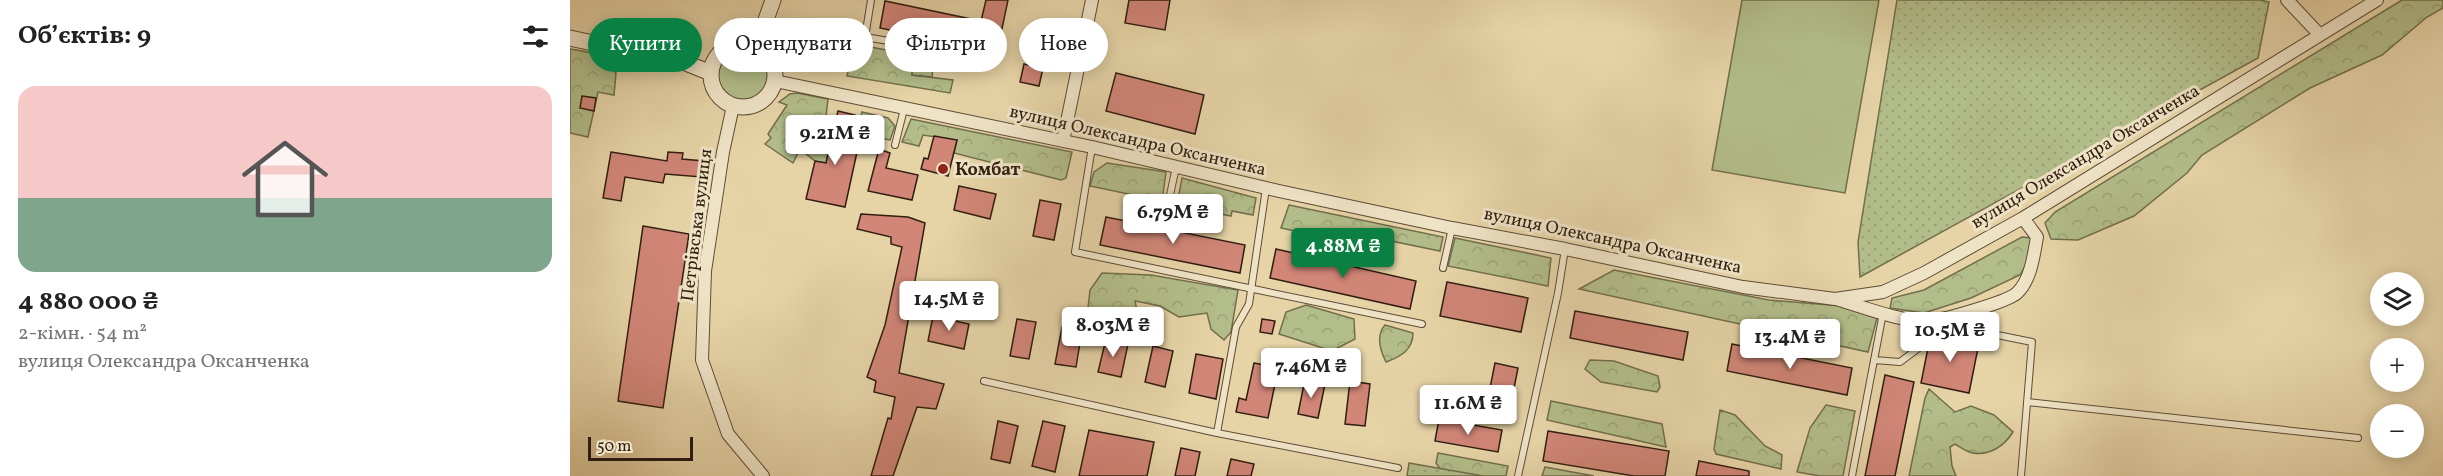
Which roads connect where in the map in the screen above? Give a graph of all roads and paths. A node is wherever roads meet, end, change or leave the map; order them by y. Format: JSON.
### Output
{"nodes":[{"id":1,"x":773,"y":0,"type":"edge"},
{"id":2,"x":871,"y":0,"type":"edge"},
{"id":3,"x":1092,"y":0,"type":"edge"},
{"id":4,"x":2287,"y":0,"type":"edge"},
{"id":5,"x":2377,"y":0,"type":"edge"},
{"id":6,"x":767,"y":18,"type":"edge"},
{"id":7,"x":2320,"y":35,"type":"junction"},
{"id":8,"x":570,"y":38,"type":"edge"},
{"id":9,"x":885,"y":40,"type":"edge"},
{"id":10,"x":714,"y":66,"type":"edge"},
{"id":11,"x":775,"y":72,"type":"edge"},
{"id":12,"x":711,"y":73,"type":"junction"},
{"id":13,"x":775,"y":81,"type":"junction"},
{"id":14,"x":733,"y":106,"type":"junction"},
{"id":15,"x":904,"y":109,"type":"junction"},
{"id":16,"x":1063,"y":141,"type":"junction"},
{"id":17,"x":895,"y":145,"type":"dead end"},
{"id":18,"x":1092,"y":147,"type":"junction"},
{"id":19,"x":1176,"y":167,"type":"junction"},
{"id":20,"x":1266,"y":188,"type":"junction"},
{"id":21,"x":1167,"y":209,"type":"dead end"},
{"id":22,"x":2023,"y":218,"type":"junction"},
{"id":23,"x":1452,"y":228,"type":"junction"},
{"id":24,"x":1565,"y":249,"type":"junction"},
{"id":25,"x":1443,"y":268,"type":"dead end"},
{"id":26,"x":1251,"y":288,"type":"junction"},
{"id":27,"x":1835,"y":299,"type":"junction"},
{"id":28,"x":1883,"y":312,"type":"junction"},
{"id":29,"x":1928,"y":321,"type":"junction"},
{"id":30,"x":1422,"y":324,"type":"dead end"},
{"id":31,"x":1874,"y":360,"type":"junction"},
{"id":32,"x":984,"y":381,"type":"dead end"},
{"id":33,"x":2027,"y":402,"type":"junction"},
{"id":34,"x":1217,"y":433,"type":"junction"},
{"id":35,"x":2358,"y":438,"type":"dead end"},
{"id":36,"x":1398,"y":468,"type":"dead end"},
{"id":37,"x":763,"y":476,"type":"edge"},
{"id":38,"x":1518,"y":476,"type":"edge"},
{"id":39,"x":1852,"y":476,"type":"edge"},
{"id":40,"x":2020,"y":476,"type":"edge"}],
"edges":[{"from":1,"to":6,"type":"street"},
{"from":2,"to":9,"type":"lane"},
{"from":3,"to":16,"type":"street"},
{"from":4,"to":7,"type":"street"},
{"from":5,"to":7,"type":"street","name":"вулиця Олександра Оксанченка"},
{"from":7,"to":22,"type":"street","name":"вулиця Олександра Оксанченка"},
{"from":8,"to":12,"type":"street"},
{"from":10,"to":12,"type":"street"},
{"from":11,"to":13,"type":"street"},
{"from":12,"to":14,"type":"street"},
{"from":13,"to":14,"type":"street"},
{"from":13,"to":15,"type":"street","name":"вулиця Олександра Оксанченка"},
{"from":14,"to":37,"type":"street","name":"Петрівська вулиця"},
{"from":15,"to":16,"type":"street","name":"вулиця Олександра Оксанченка"},
{"from":15,"to":17,"type":"lane"},
{"from":16,"to":18,"type":"street","name":"вулиця Олександра Оксанченка"},
{"from":18,"to":19,"type":"street","name":"вулиця Олександра Оксанченка"},
{"from":18,"to":26,"type":"lane"},
{"from":19,"to":20,"type":"street","name":"вулиця Олександра Оксанченка"},
{"from":19,"to":21,"type":"lane"},
{"from":20,"to":23,"type":"street","name":"вулиця Олександра Оксанченка"},
{"from":20,"to":26,"type":"lane"},
{"from":22,"to":27,"type":"street","name":"вулиця Олександра Оксанченка"},
{"from":22,"to":29,"type":"street"},
{"from":23,"to":24,"type":"street","name":"вулиця Олександра Оксанченка"},
{"from":23,"to":25,"type":"lane"},
{"from":24,"to":27,"type":"street","name":"вулиця Олександра Оксанченка"},
{"from":24,"to":38,"type":"lane"},
{"from":26,"to":30,"type":"lane"},
{"from":26,"to":34,"type":"lane"},
{"from":27,"to":28,"type":"street"},
{"from":28,"to":29,"type":"street"},
{"from":28,"to":31,"type":"lane"},
{"from":29,"to":31,"type":"lane"},
{"from":29,"to":33,"type":"lane"},
{"from":31,"to":39,"type":"lane"},
{"from":32,"to":34,"type":"lane"},
{"from":33,"to":35,"type":"lane"},
{"from":33,"to":40,"type":"lane"},
{"from":34,"to":36,"type":"lane"}]}
